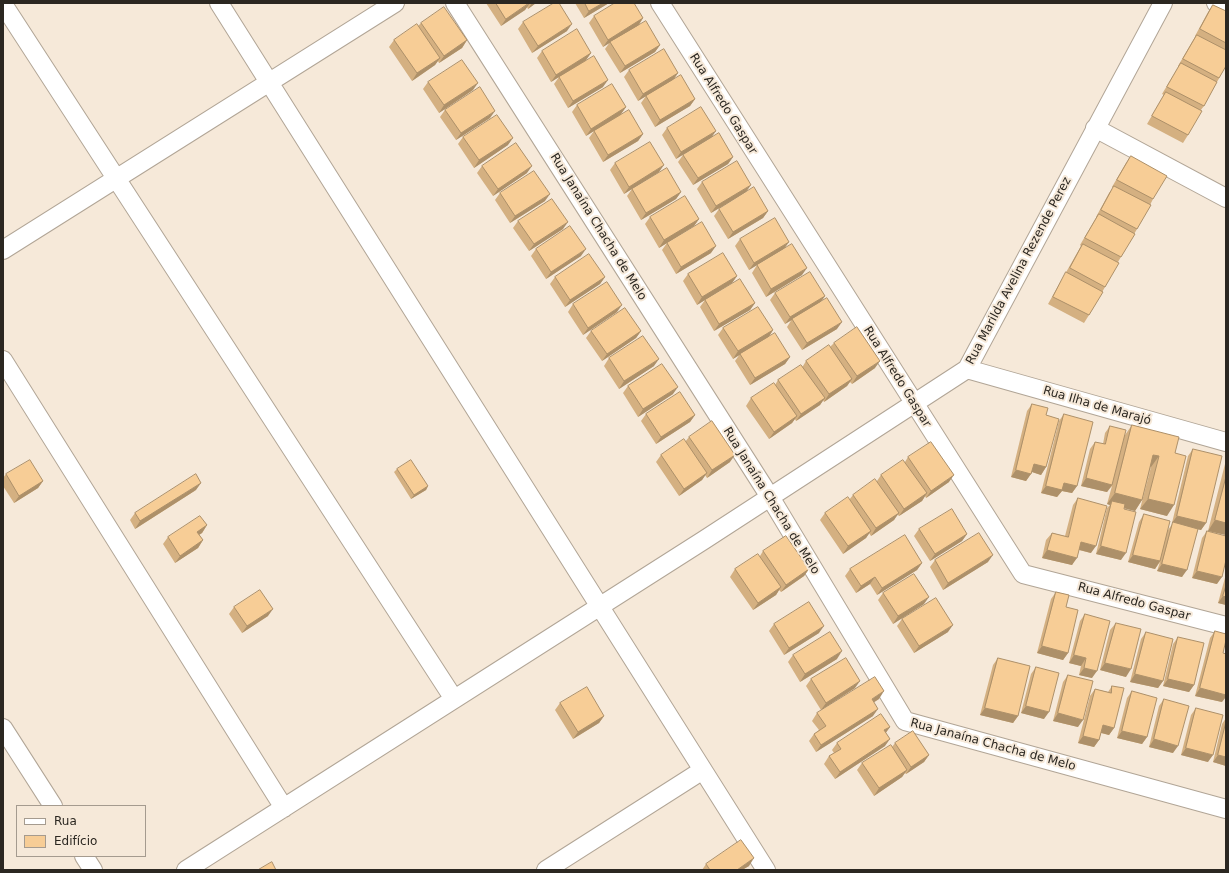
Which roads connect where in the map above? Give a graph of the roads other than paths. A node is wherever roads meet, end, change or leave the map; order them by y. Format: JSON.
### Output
{"nodes":[{"id":1,"x":219,"y":3,"type":"edge"},
{"id":2,"x":395,"y":3,"type":"edge"},
{"id":3,"x":455,"y":3,"type":"edge"},
{"id":4,"x":660,"y":3,"type":"edge"},
{"id":5,"x":1163,"y":3,"type":"edge"},
{"id":6,"x":1216,"y":3,"type":"edge"},
{"id":7,"x":3,"y":4,"type":"edge"},
{"id":8,"x":1226,"y":9,"type":"edge"},
{"id":9,"x":269,"y":82,"type":"junction"},
{"id":10,"x":1095,"y":128,"type":"junction"},
{"id":11,"x":116,"y":179,"type":"junction"},
{"id":12,"x":1226,"y":198,"type":"edge"},
{"id":13,"x":3,"y":250,"type":"edge"},
{"id":14,"x":3,"y":360,"type":"edge"},
{"id":15,"x":967,"y":369,"type":"junction"},
{"id":16,"x":914,"y":404,"type":"junction"},
{"id":17,"x":1226,"y":442,"type":"edge"},
{"id":18,"x":770,"y":497,"type":"junction"},
{"id":19,"x":600,"y":606,"type":"junction"},
{"id":20,"x":1226,"y":626,"type":"edge"},
{"id":21,"x":454,"y":699,"type":"junction"},
{"id":22,"x":3,"y":728,"type":"edge"},
{"id":23,"x":703,"y":770,"type":"junction"},
{"id":24,"x":52,"y":805,"type":"edge"},
{"id":25,"x":284,"y":808,"type":"junction"},
{"id":26,"x":1226,"y":809,"type":"edge"},
{"id":27,"x":85,"y":857,"type":"edge"},
{"id":28,"x":93,"y":870,"type":"edge"},
{"id":29,"x":186,"y":870,"type":"edge"},
{"id":30,"x":546,"y":870,"type":"edge"},
{"id":31,"x":766,"y":870,"type":"edge"}],
"edges":[{"from":1,"to":9,"type":"street"},
{"from":2,"to":9,"type":"street"},
{"from":3,"to":18,"type":"street","name":"Rua Janaína Chacha de Melo"},
{"from":4,"to":16,"type":"street","name":"Rua Alfredo Gaspar"},
{"from":5,"to":10,"type":"street","name":"Rua Marilda Avelina Rezende Perez"},
{"from":6,"to":8,"type":"street"},
{"from":7,"to":11,"type":"street"},
{"from":9,"to":11,"type":"street"},
{"from":9,"to":19,"type":"street"},
{"from":10,"to":12,"type":"street"},
{"from":10,"to":15,"type":"street","name":"Rua Marilda Avelina Rezende Perez"},
{"from":11,"to":13,"type":"street"},
{"from":11,"to":21,"type":"street"},
{"from":14,"to":25,"type":"street"},
{"from":15,"to":16,"type":"street","name":"Rua Marilda Avelina Rezende Perez"},
{"from":15,"to":17,"type":"street","name":"Rua Ilha de Marajó"},
{"from":16,"to":18,"type":"street","name":"Rua Marilda Avelina Rezende Perez"},
{"from":16,"to":20,"type":"street","name":"Rua Alfredo Gaspar"},
{"from":18,"to":19,"type":"street","name":"Rua Marilda Avelina Rezende Perez"},
{"from":18,"to":26,"type":"street","name":"Rua Janaína Chacha de Melo"},
{"from":19,"to":21,"type":"street","name":"Rua Marilda Avelina Rezende Perez"},
{"from":19,"to":23,"type":"street"},
{"from":21,"to":25,"type":"street","name":"Rua Marilda Avelina Rezende Perez"},
{"from":22,"to":24,"type":"street"},
{"from":23,"to":30,"type":"street"},
{"from":23,"to":31,"type":"street"},
{"from":25,"to":29,"type":"street","name":"Rua Marilda Avelina Rezende Perez"},
{"from":27,"to":28,"type":"street"}]}
